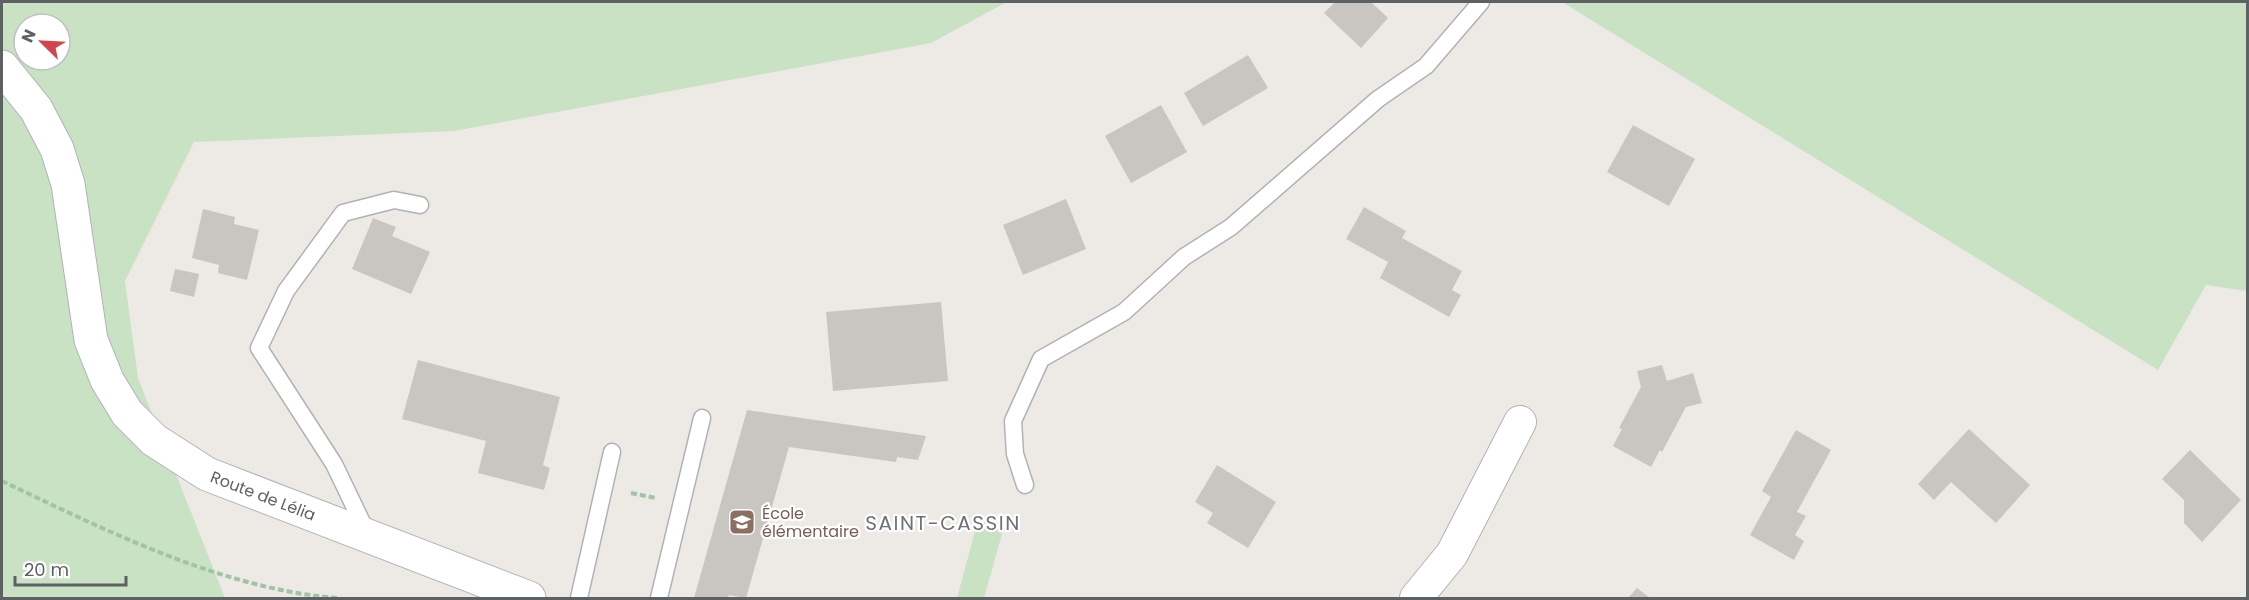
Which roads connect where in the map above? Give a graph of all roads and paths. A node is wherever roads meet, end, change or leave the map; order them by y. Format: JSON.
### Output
{"nodes":[{"id":1,"x":1481,"y":2,"type":"edge"},
{"id":2,"x":2,"y":66,"type":"edge"},
{"id":3,"x":420,"y":206,"type":"dead end"},
{"id":4,"x":702,"y":418,"type":"dead end"},
{"id":5,"x":1520,"y":422,"type":"dead end"},
{"id":6,"x":612,"y":452,"type":"dead end"},
{"id":7,"x":2,"y":482,"type":"edge"},
{"id":8,"x":1025,"y":485,"type":"dead end"},
{"id":9,"x":604,"y":486,"type":"junction"},
{"id":10,"x":682,"y":504,"type":"junction"},
{"id":11,"x":368,"y":536,"type":"junction"},
{"id":12,"x":337,"y":598,"type":"edge"},
{"id":13,"x":529,"y":598,"type":"edge"},
{"id":14,"x":579,"y":598,"type":"edge"},
{"id":15,"x":659,"y":598,"type":"edge"},
{"id":16,"x":1416,"y":598,"type":"edge"}],
"edges":[{"from":1,"to":8,"type":"lane"},
{"from":2,"to":11,"type":"street","name":"Route de Lélia"},
{"from":3,"to":11,"type":"lane"},
{"from":4,"to":10,"type":"lane"},
{"from":5,"to":16,"type":"street"},
{"from":6,"to":9,"type":"lane"},
{"from":7,"to":12,"type":"path"},
{"from":9,"to":10,"type":"path"},
{"from":9,"to":14,"type":"lane"},
{"from":10,"to":15,"type":"lane"},
{"from":11,"to":13,"type":"street","name":"Route de Lélia"}]}
